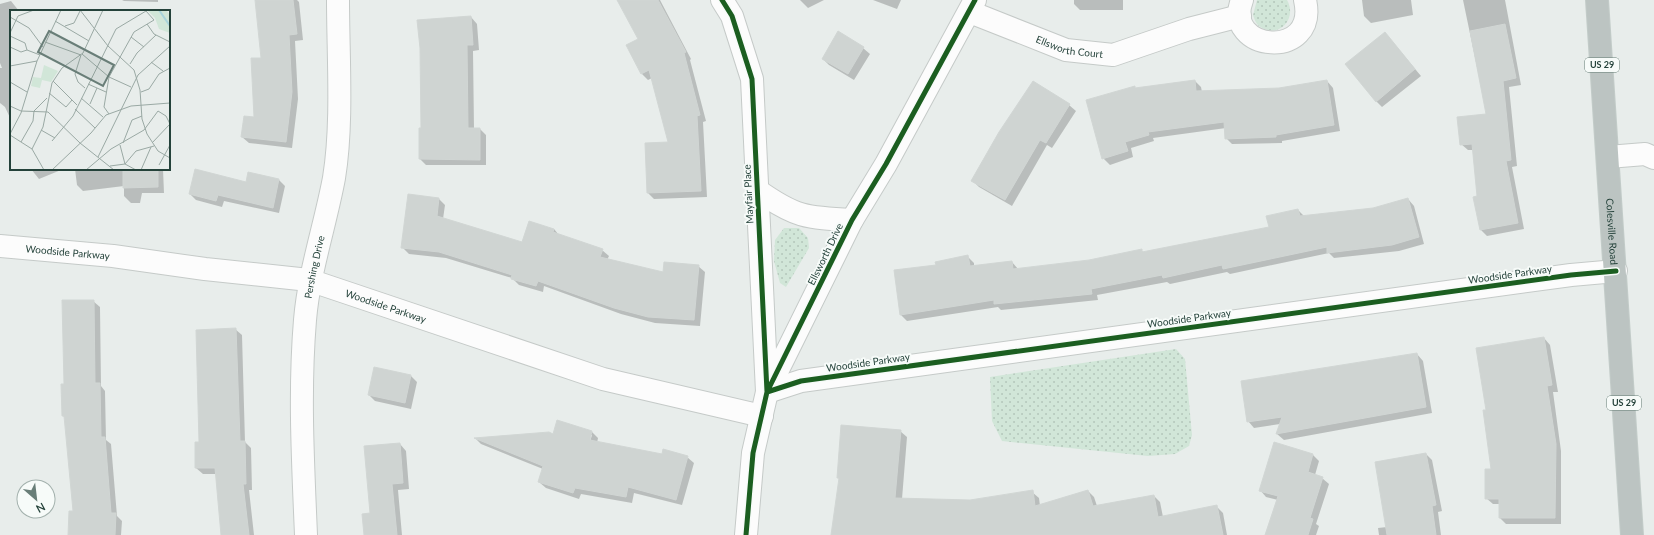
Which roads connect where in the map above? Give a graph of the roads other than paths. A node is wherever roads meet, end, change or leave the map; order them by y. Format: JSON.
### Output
{"nodes":[{"id":1,"x":338,"y":0,"type":"edge"},
{"id":2,"x":722,"y":0,"type":"edge"},
{"id":3,"x":1305,"y":0,"type":"edge"},
{"id":4,"x":1597,"y":0,"type":"edge"},
{"id":5,"x":973,"y":6,"type":"edge"},
{"id":6,"x":1241,"y":8,"type":"edge"},
{"id":7,"x":1608,"y":157,"type":"junction"},
{"id":8,"x":1654,"y":158,"type":"edge"},
{"id":9,"x":757,"y":190,"type":"junction"},
{"id":10,"x":852,"y":220,"type":"junction"},
{"id":11,"x":0,"y":246,"type":"edge"},
{"id":12,"x":1616,"y":272,"type":"junction"},
{"id":13,"x":309,"y":280,"type":"junction"},
{"id":14,"x":767,"y":392,"type":"junction"},
{"id":15,"x":762,"y":416,"type":"junction"},
{"id":16,"x":306,"y":535,"type":"edge"},
{"id":17,"x":746,"y":535,"type":"edge"},
{"id":18,"x":1632,"y":535,"type":"edge"}],
"edges":[{"from":1,"to":13,"type":"street","name":"Pershing Drive"},
{"from":2,"to":9,"type":"street","name":"Mayfair Place"},
{"from":3,"to":6,"type":"street","name":"Ellsworth Court"},
{"from":4,"to":7,"type":"highway","name":"Colesville Road","number":"US 29"},
{"from":5,"to":6,"type":"street","name":"Ellsworth Court"},
{"from":5,"to":10,"type":"street","name":"Ellsworth Drive"},
{"from":7,"to":8,"type":"street"},
{"from":7,"to":12,"type":"highway","name":"Colesville Road","number":"US 29"},
{"from":9,"to":10,"type":"street"},
{"from":9,"to":14,"type":"street","name":"Mayfair Place"},
{"from":10,"to":14,"type":"street","name":"Ellsworth Drive"},
{"from":11,"to":13,"type":"street","name":"Woodside Parkway"},
{"from":12,"to":14,"type":"street","name":"Woodside Parkway"},
{"from":12,"to":18,"type":"highway","name":"Colesville Road","number":"US 29"},
{"from":13,"to":15,"type":"street","name":"Woodside Parkway"},
{"from":13,"to":16,"type":"street","name":"Pershing Drive"},
{"from":14,"to":15,"type":"street","name":"Ellsworth Drive"},
{"from":15,"to":17,"type":"street","name":"Ellsworth Drive"}]}
